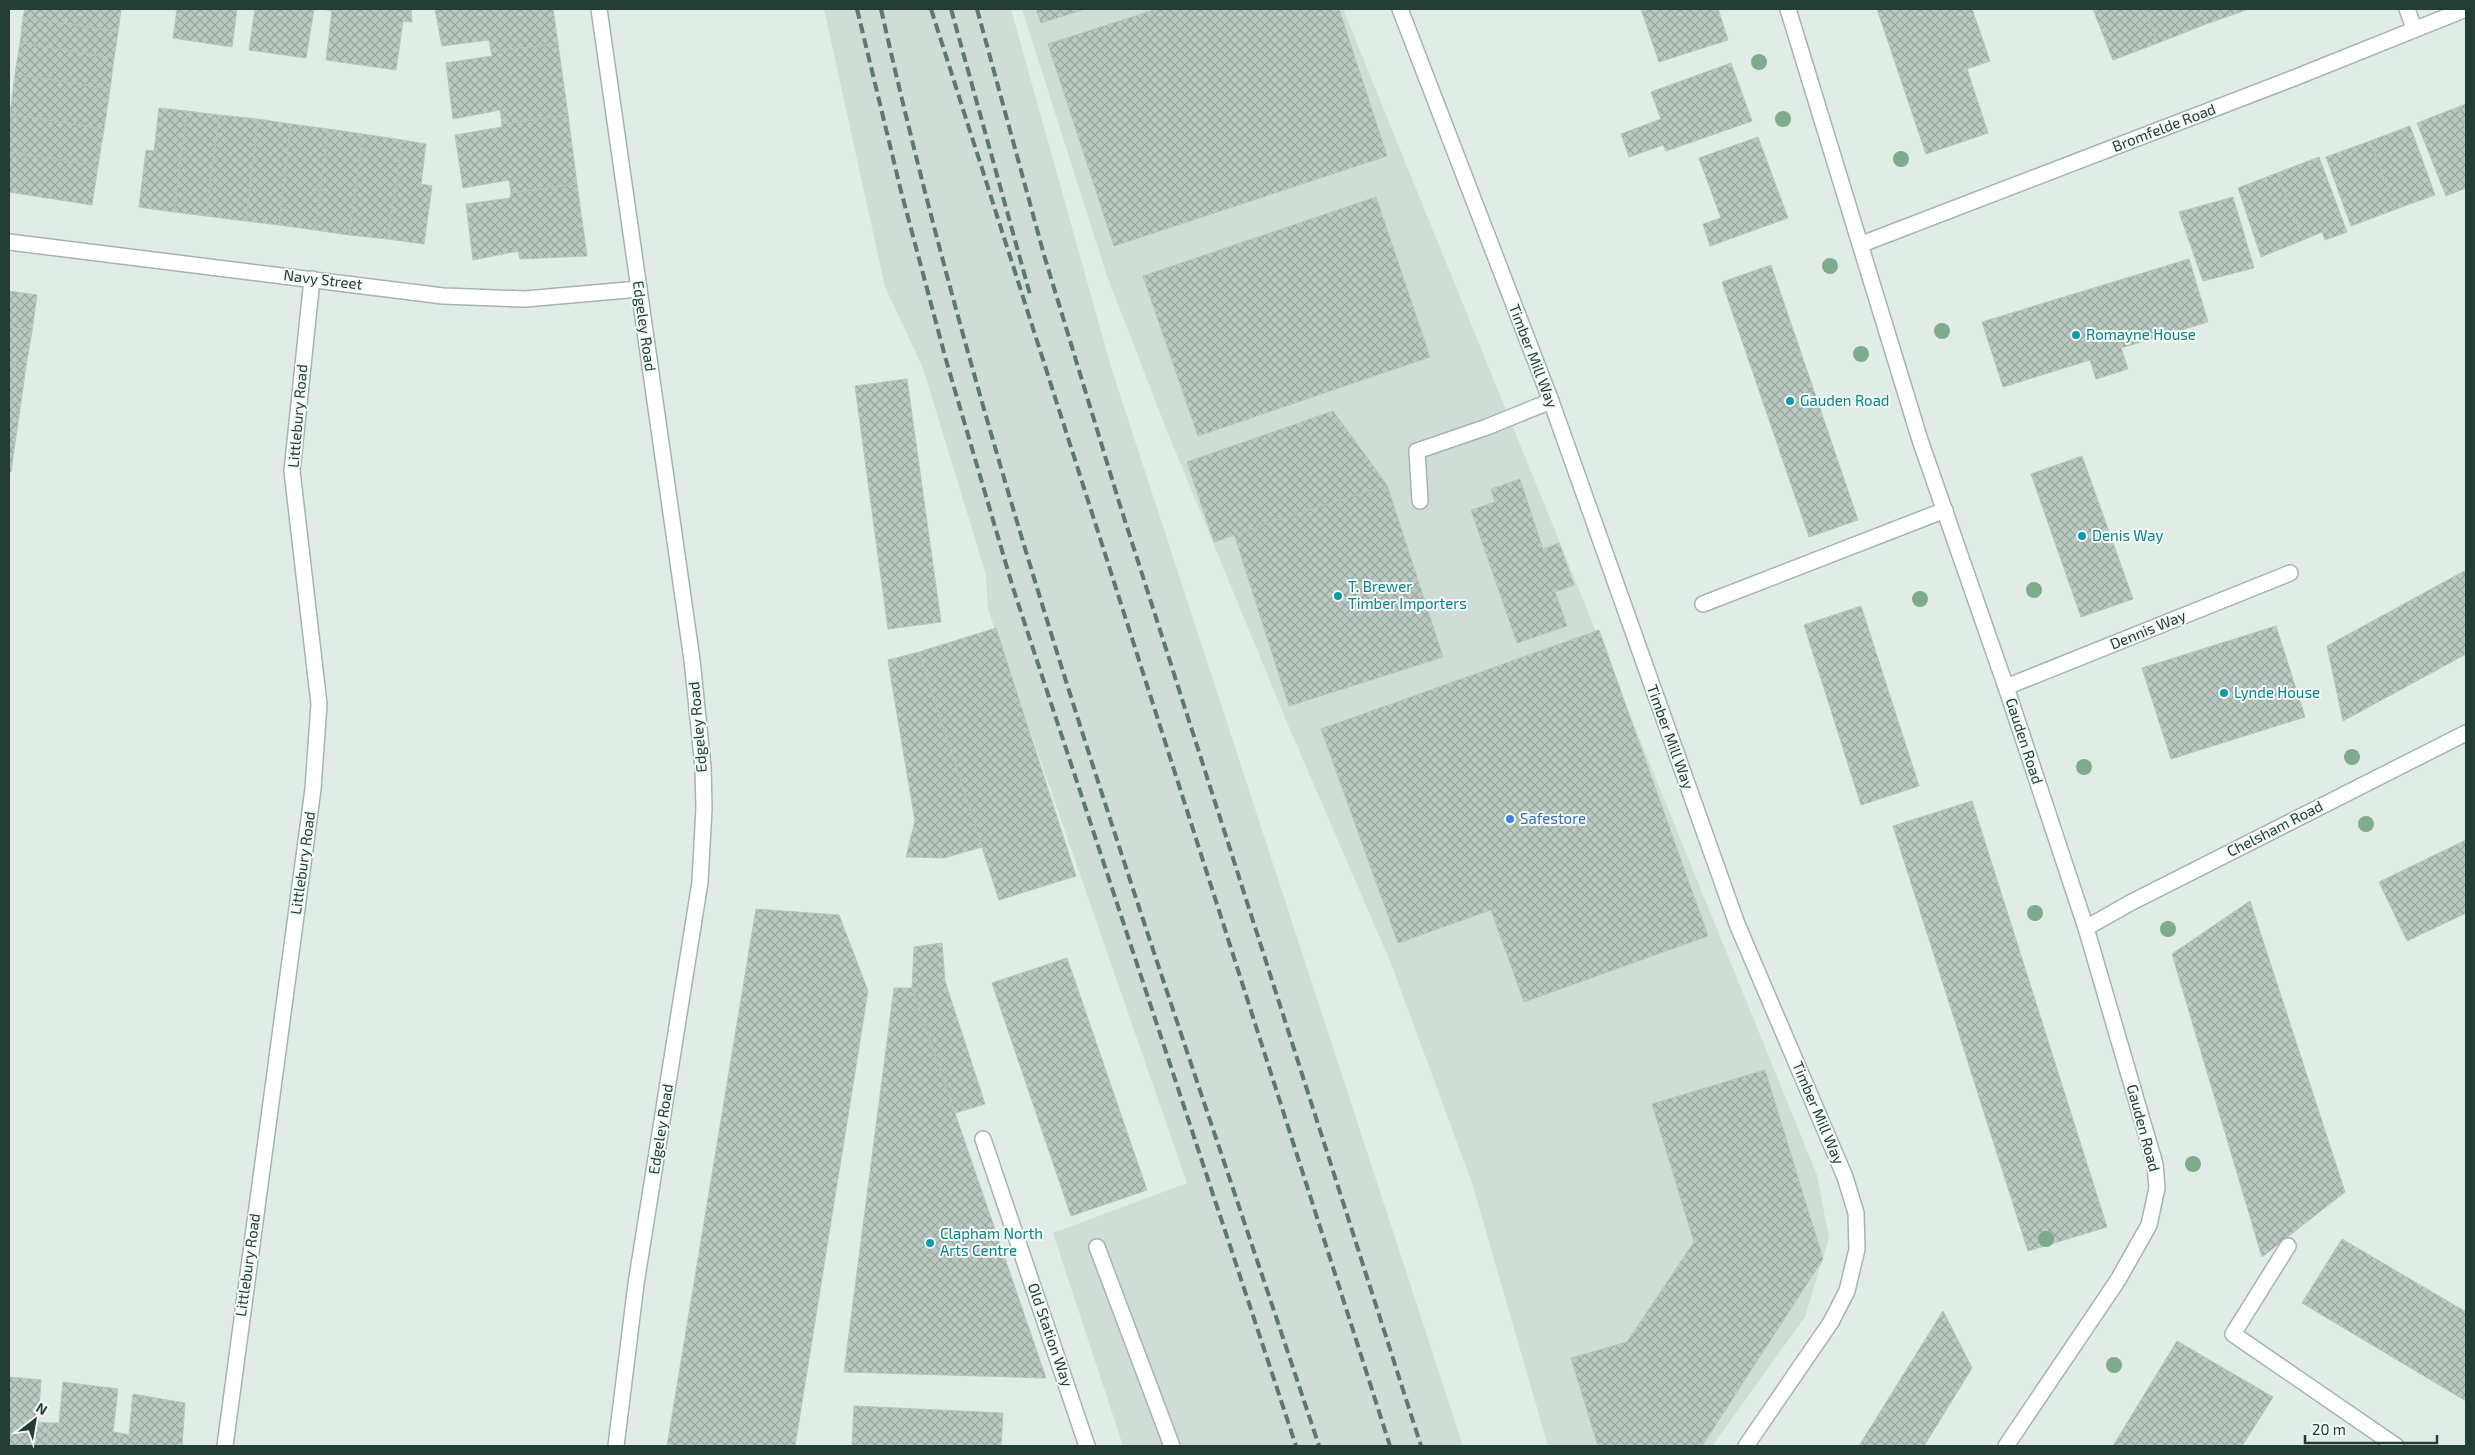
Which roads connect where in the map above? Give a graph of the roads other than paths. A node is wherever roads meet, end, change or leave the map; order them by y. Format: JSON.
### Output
{"nodes":[{"id":1,"x":598,"y":9,"type":"edge"},
{"id":2,"x":1400,"y":9,"type":"edge"},
{"id":3,"x":1788,"y":9,"type":"edge"},
{"id":4,"x":2407,"y":9,"type":"edge"},
{"id":5,"x":2466,"y":9,"type":"edge"},
{"id":6,"x":2414,"y":28,"type":"junction"},
{"id":7,"x":9,"y":242,"type":"edge"},
{"id":8,"x":1862,"y":244,"type":"junction"},
{"id":9,"x":312,"y":279,"type":"junction"},
{"id":10,"x":639,"y":290,"type":"junction"},
{"id":11,"x":1550,"y":401,"type":"junction"},
{"id":12,"x":1420,"y":501,"type":"dead end"},
{"id":13,"x":1945,"y":510,"type":"junction"},
{"id":14,"x":2290,"y":573,"type":"dead end"},
{"id":15,"x":1703,"y":604,"type":"dead end"},
{"id":16,"x":2006,"y":687,"type":"junction"},
{"id":17,"x":2466,"y":733,"type":"edge"},
{"id":18,"x":2086,"y":928,"type":"junction"},
{"id":19,"x":983,"y":1138,"type":"dead end"},
{"id":20,"x":2288,"y":1246,"type":"dead end"},
{"id":21,"x":1097,"y":1248,"type":"dead end"},
{"id":22,"x":225,"y":1446,"type":"edge"},
{"id":23,"x":616,"y":1446,"type":"edge"},
{"id":24,"x":1087,"y":1446,"type":"edge"},
{"id":25,"x":1172,"y":1446,"type":"edge"},
{"id":26,"x":1746,"y":1446,"type":"edge"},
{"id":27,"x":2006,"y":1446,"type":"edge"},
{"id":28,"x":2396,"y":1446,"type":"edge"}],
"edges":[{"from":1,"to":10,"type":"street","name":"Edgeley Road"},
{"from":2,"to":11,"type":"street","name":"Timber Mill Way"},
{"from":3,"to":8,"type":"street","name":"Gauden Road"},
{"from":4,"to":6,"type":"street"},
{"from":5,"to":6,"type":"street","name":"Bromfelde Road"},
{"from":6,"to":8,"type":"street","name":"Bromfelde Road"},
{"from":7,"to":9,"type":"street","name":"Navy Street"},
{"from":8,"to":13,"type":"street","name":"Gauden Road"},
{"from":9,"to":10,"type":"street","name":"Navy Street"},
{"from":9,"to":22,"type":"street","name":"Littlebury Road"},
{"from":10,"to":23,"type":"street","name":"Edgeley Road"},
{"from":11,"to":12,"type":"street"},
{"from":11,"to":26,"type":"street","name":"Timber Mill Way"},
{"from":13,"to":15,"type":"street"},
{"from":13,"to":16,"type":"street","name":"Gauden Road"},
{"from":14,"to":16,"type":"street","name":"Dennis Way"},
{"from":16,"to":18,"type":"street","name":"Gauden Road"},
{"from":17,"to":18,"type":"street","name":"Chelsham Road"},
{"from":18,"to":27,"type":"street","name":"Gauden Road"},
{"from":19,"to":24,"type":"street","name":"Old Station Way"},
{"from":20,"to":28,"type":"street"},
{"from":21,"to":25,"type":"street"}]}
